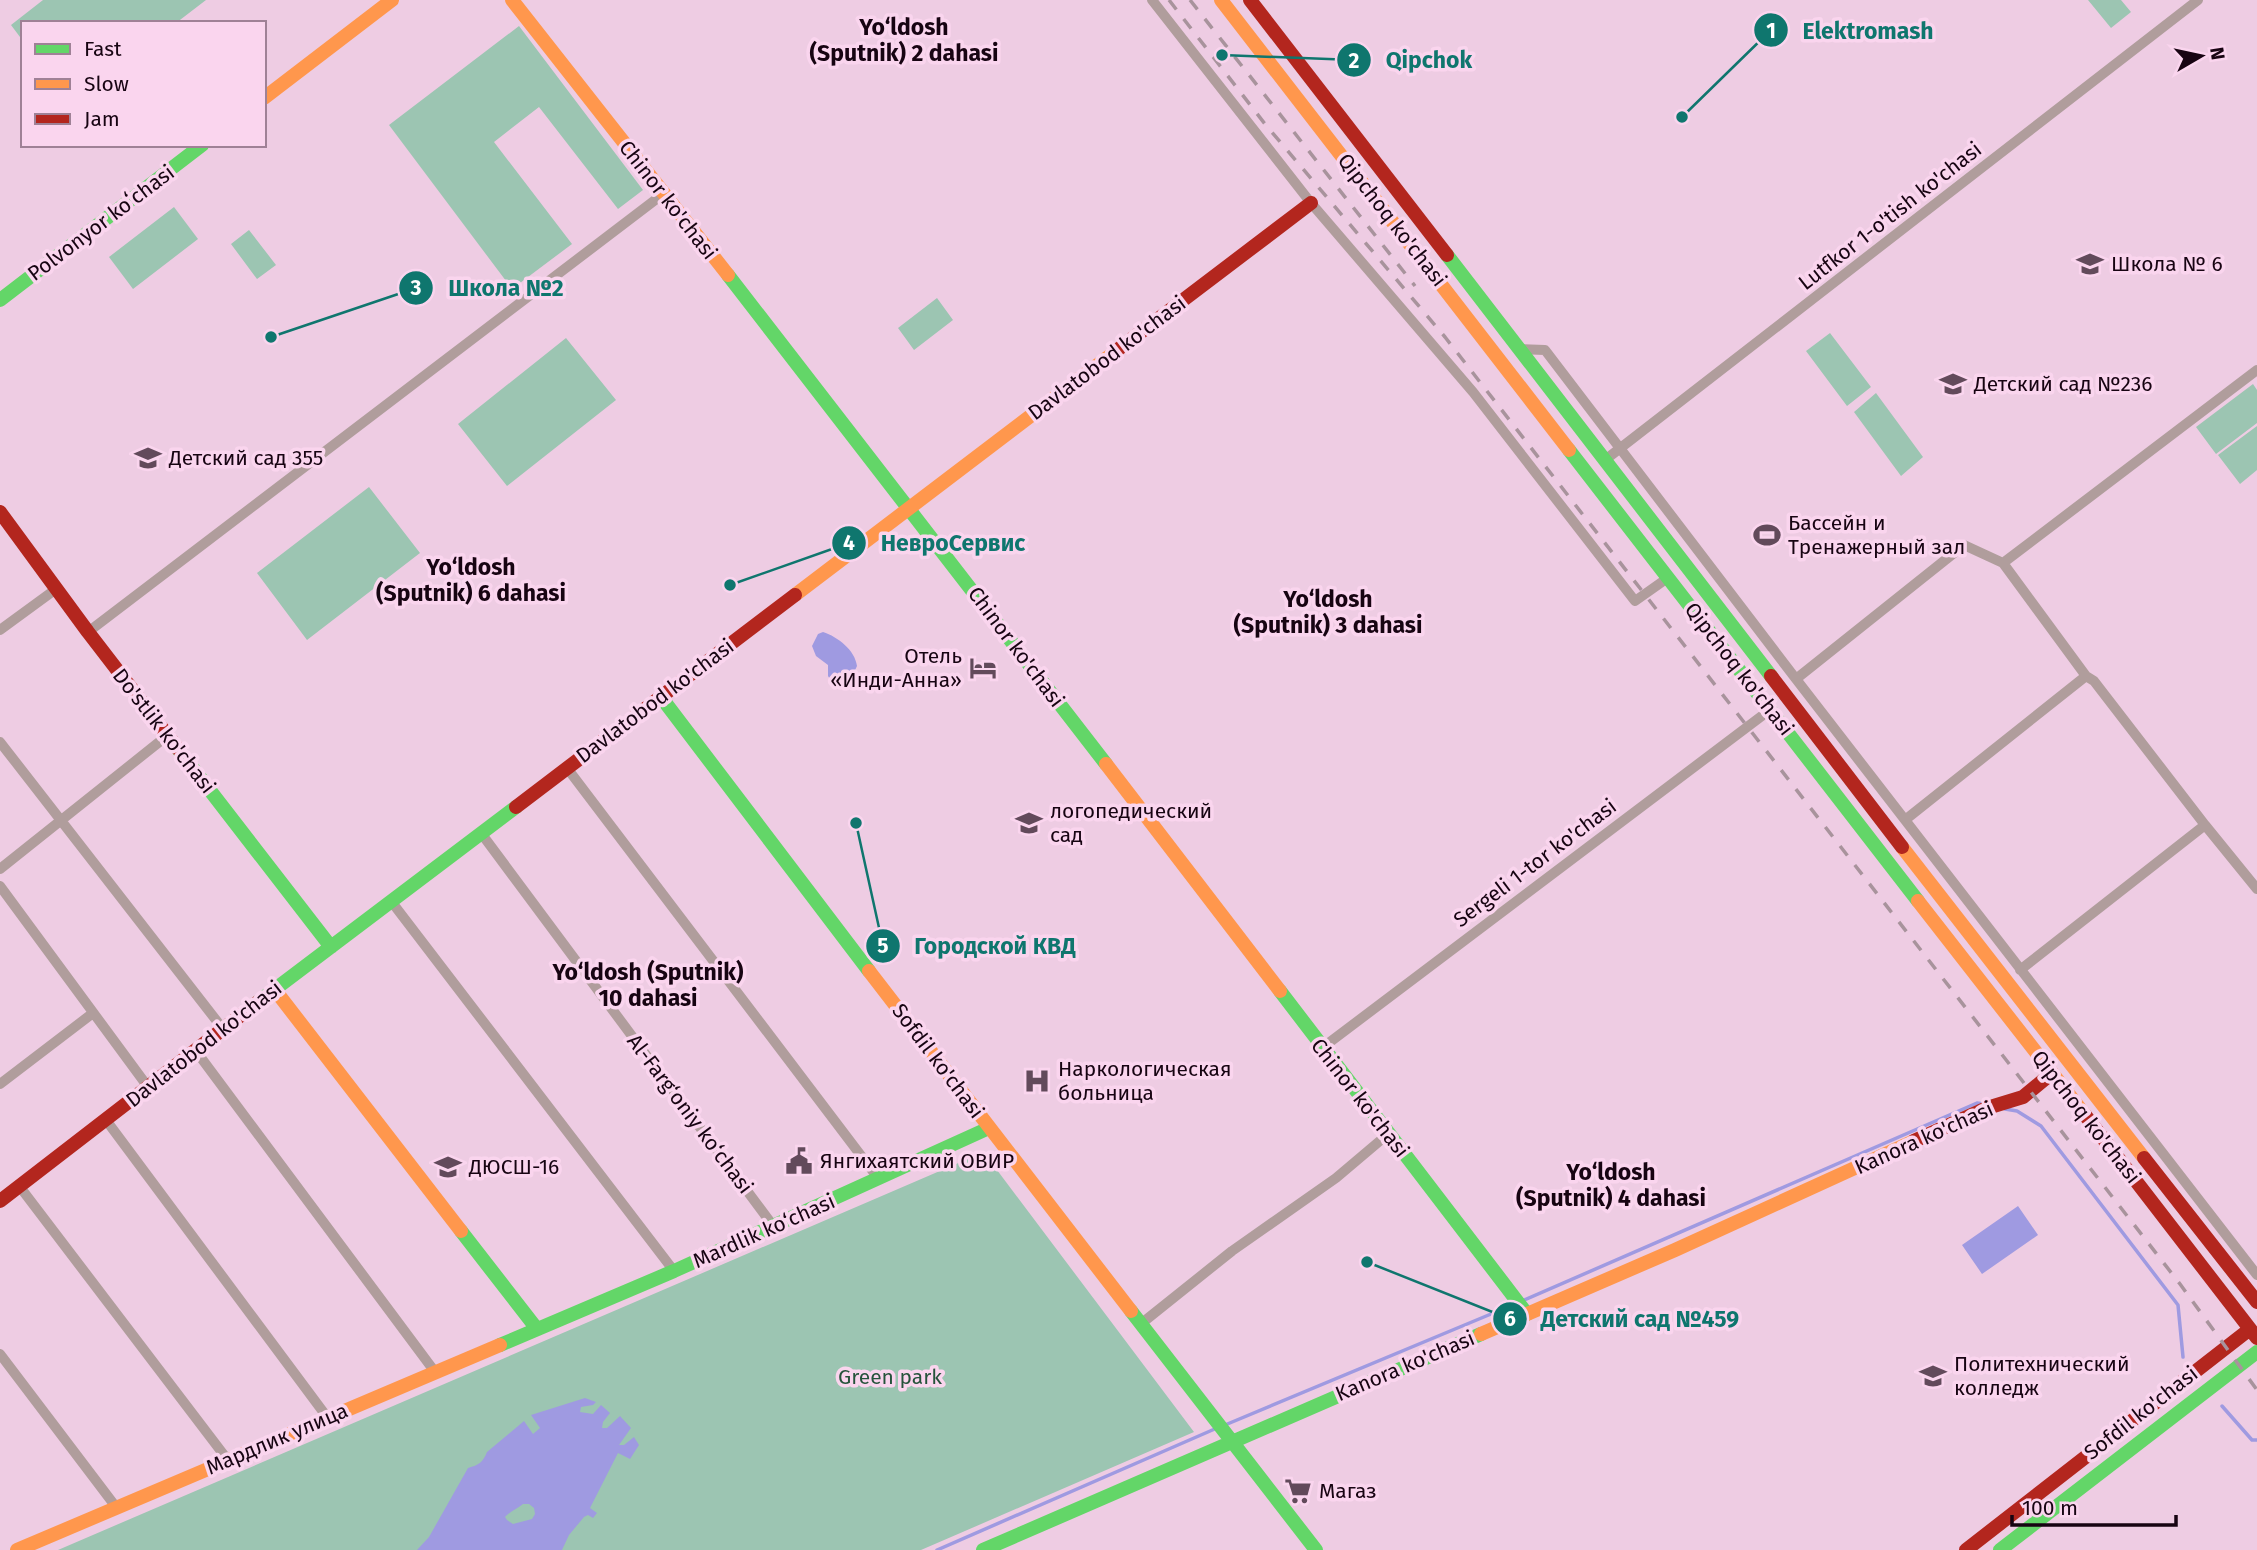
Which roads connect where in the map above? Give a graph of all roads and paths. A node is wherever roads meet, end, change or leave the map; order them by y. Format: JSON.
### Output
{"nodes":[{"id":1,"x":392,"y":0,"type":"edge"},
{"id":2,"x":512,"y":0,"type":"edge"},
{"id":3,"x":1152,"y":0,"type":"edge"},
{"id":4,"x":1221,"y":0,"type":"edge"},
{"id":5,"x":1250,"y":0,"type":"edge"},
{"id":6,"x":2198,"y":0,"type":"edge"},
{"id":7,"x":1305,"y":74,"type":"junction"},
{"id":8,"x":1289,"y":86,"type":"junction"},
{"id":9,"x":266,"y":96,"type":"edge"},
{"id":10,"x":199,"y":147,"type":"edge"},
{"id":11,"x":663,"y":194,"type":"junction"},
{"id":12,"x":1311,"y":203,"type":"junction"},
{"id":13,"x":0,"y":300,"type":"edge"},
{"id":14,"x":1518,"y":349,"type":"junction"},
{"id":15,"x":1502,"y":362,"type":"junction"},
{"id":16,"x":2257,"y":370,"type":"edge"},
{"id":17,"x":1620,"y":448,"type":"junction"},
{"id":18,"x":1605,"y":460,"type":"junction"},
{"id":19,"x":909,"y":508,"type":"junction"},
{"id":20,"x":0,"y":512,"type":"edge"},
{"id":21,"x":2003,"y":563,"type":"junction"},
{"id":22,"x":1669,"y":577,"type":"junction"},
{"id":23,"x":56,"y":589,"type":"junction"},
{"id":24,"x":1711,"y":597,"type":"junction"},
{"id":25,"x":1694,"y":610,"type":"junction"},
{"id":26,"x":0,"y":630,"type":"edge"},
{"id":27,"x":88,"y":632,"type":"junction"},
{"id":28,"x":2086,"y":676,"type":"junction"},
{"id":29,"x":1796,"y":679,"type":"junction"},
{"id":30,"x":661,"y":697,"type":"junction"},
{"id":31,"x":1771,"y":709,"type":"junction"},
{"id":32,"x":167,"y":735,"type":"junction"},
{"id":33,"x":0,"y":742,"type":"edge"},
{"id":34,"x":567,"y":768,"type":"junction"},
{"id":35,"x":62,"y":820,"type":"junction"},
{"id":36,"x":1905,"y":820,"type":"junction"},
{"id":37,"x":2205,"y":825,"type":"junction"},
{"id":38,"x":481,"y":833,"type":"junction"},
{"id":39,"x":0,"y":869,"type":"edge"},
{"id":40,"x":0,"y":886,"type":"edge"},
{"id":41,"x":2257,"y":889,"type":"edge"},
{"id":42,"x":391,"y":901,"type":"junction"},
{"id":43,"x":331,"y":947,"type":"junction"},
{"id":44,"x":2020,"y":970,"type":"junction"},
{"id":45,"x":275,"y":990,"type":"junction"},
{"id":46,"x":93,"y":1013,"type":"junction"},
{"id":47,"x":223,"y":1029,"type":"junction"},
{"id":48,"x":1322,"y":1048,"type":"junction"},
{"id":49,"x":196,"y":1051,"type":"junction"},
{"id":50,"x":2052,"y":1073,"type":"junction"},
{"id":51,"x":0,"y":1084,"type":"edge"},
{"id":52,"x":148,"y":1087,"type":"junction"},
{"id":53,"x":2098,"y":1097,"type":"junction"},
{"id":54,"x":2081,"y":1111,"type":"junction"},
{"id":55,"x":106,"y":1120,"type":"junction"},
{"id":56,"x":989,"y":1128,"type":"junction"},
{"id":57,"x":1388,"y":1134,"type":"junction"},
{"id":58,"x":878,"y":1178,"type":"junction"},
{"id":59,"x":20,"y":1186,"type":"junction"},
{"id":60,"x":0,"y":1201,"type":"edge"},
{"id":61,"x":774,"y":1227,"type":"junction"},
{"id":62,"x":674,"y":1271,"type":"junction"},
{"id":63,"x":2257,"y":1275,"type":"edge"},
{"id":64,"x":2257,"y":1302,"type":"edge"},
{"id":65,"x":1521,"y":1306,"type":"junction"},
{"id":66,"x":1142,"y":1323,"type":"junction"},
{"id":67,"x":537,"y":1329,"type":"junction"},
{"id":68,"x":2255,"y":1330,"type":"edge"},
{"id":69,"x":2257,"y":1352,"type":"edge"},
{"id":70,"x":0,"y":1354,"type":"edge"},
{"id":71,"x":2207,"y":1362,"type":"junction"},
{"id":72,"x":435,"y":1372,"type":"junction"},
{"id":73,"x":2221,"y":1380,"type":"junction"},
{"id":74,"x":327,"y":1418,"type":"junction"},
{"id":75,"x":1226,"y":1431,"type":"junction"},
{"id":76,"x":227,"y":1460,"type":"junction"},
{"id":77,"x":116,"y":1507,"type":"junction"},
{"id":78,"x":17,"y":1550,"type":"edge"},
{"id":79,"x":983,"y":1550,"type":"edge"},
{"id":80,"x":1316,"y":1550,"type":"edge"},
{"id":81,"x":1966,"y":1550,"type":"edge"},
{"id":82,"x":2000,"y":1550,"type":"edge"}],
"edges":[{"from":1,"to":9,"type":"street"},
{"from":2,"to":11,"type":"street","name":"Chinor ko'chasi"},
{"from":3,"to":12,"type":"street"},
{"from":4,"to":8,"type":"street","name":"Qipchoq ko'chasi"},
{"from":5,"to":7,"type":"street","name":"Qipchoq ko'chasi"},
{"from":6,"to":17,"type":"street","name":"Lutfkor 1-o'tish ko'chasi"},
{"from":7,"to":8,"type":"street"},
{"from":7,"to":14,"type":"street","name":"Qipchoq ko'chasi"},
{"from":8,"to":15,"type":"street","name":"Qipchoq ko'chasi"},
{"from":10,"to":13,"type":"street","name":"Polvonyor koʻchasi"},
{"from":11,"to":19,"type":"street","name":"Chinor ko'chasi"},
{"from":11,"to":27,"type":"street"},
{"from":12,"to":19,"type":"street","name":"Davlatobod ko'chasi"},
{"from":12,"to":22,"type":"street"},
{"from":14,"to":15,"type":"street"},
{"from":14,"to":17,"type":"street","name":"Qipchoq ko'chasi"},
{"from":14,"to":18,"type":"street","name":"Qipchoq ko'chasi"},
{"from":15,"to":22,"type":"street","name":"Qipchoq ko'chasi"},
{"from":16,"to":21,"type":"street"},
{"from":17,"to":18,"type":"street","name":"Lutfkor 1-o'tish ko'chasi"},
{"from":17,"to":29,"type":"street","name":"Qipchoq ko'chasi"},
{"from":18,"to":24,"type":"street","name":"Qipchoq ko'chasi"},
{"from":19,"to":30,"type":"street","name":"Davlatobod ko'chasi"},
{"from":19,"to":48,"type":"street","name":"Chinor ko'chasi"},
{"from":20,"to":23,"type":"street","name":"Do'stlik ko'chasi"},
{"from":21,"to":28,"type":"street"},
{"from":21,"to":29,"type":"street"},
{"from":22,"to":25,"type":"street","name":"Qipchoq ko'chasi"},
{"from":23,"to":26,"type":"street"},
{"from":23,"to":27,"type":"street","name":"Do'stlik ko'chasi"},
{"from":24,"to":25,"type":"street"},
{"from":24,"to":53,"type":"street","name":"Qipchoq ko'chasi"},
{"from":25,"to":31,"type":"street","name":"Qipchoq ko'chasi"},
{"from":27,"to":32,"type":"street","name":"Do'stlik ko'chasi"},
{"from":28,"to":36,"type":"street"},
{"from":28,"to":37,"type":"street"},
{"from":29,"to":36,"type":"street","name":"Qipchoq ko'chasi"},
{"from":30,"to":34,"type":"street","name":"Davlatobod ko'chasi"},
{"from":30,"to":56,"type":"street","name":"Sofdil ko'chasi"},
{"from":31,"to":48,"type":"street","name":"Sergeli 1-tor ko'chasi"},
{"from":31,"to":50,"type":"street","name":"Qipchoq ko'chasi"},
{"from":32,"to":35,"type":"street"},
{"from":32,"to":43,"type":"street","name":"Do'stlik ko'chasi"},
{"from":33,"to":35,"type":"street"},
{"from":34,"to":38,"type":"street","name":"Davlatobod ko'chasi"},
{"from":34,"to":58,"type":"street"},
{"from":35,"to":39,"type":"street"},
{"from":35,"to":47,"type":"street"},
{"from":36,"to":44,"type":"street","name":"Qipchoq ko'chasi"},
{"from":37,"to":41,"type":"street"},
{"from":37,"to":44,"type":"street"},
{"from":38,"to":42,"type":"street","name":"Davlatobod ko'chasi"},
{"from":38,"to":61,"type":"street","name":"Al-Farg‘oniy ko‘chasi"},
{"from":40,"to":46,"type":"street"},
{"from":42,"to":43,"type":"street","name":"Davlatobod ko'chasi"},
{"from":42,"to":62,"type":"street"},
{"from":43,"to":45,"type":"street","name":"Davlatobod ko'chasi"},
{"from":44,"to":63,"type":"street","name":"Qipchoq ko'chasi"},
{"from":45,"to":47,"type":"street","name":"Davlatobod ko'chasi"},
{"from":45,"to":67,"type":"street"},
{"from":46,"to":51,"type":"street"},
{"from":46,"to":52,"type":"street"},
{"from":47,"to":49,"type":"street","name":"Davlatobod ko'chasi"},
{"from":48,"to":57,"type":"street","name":"Chinor ko'chasi"},
{"from":49,"to":52,"type":"street","name":"Davlatobod ko'chasi"},
{"from":49,"to":72,"type":"street"},
{"from":50,"to":54,"type":"street","name":"Qipchoq ko'chasi"},
{"from":50,"to":65,"type":"street","name":"Kanora ko'chasi"},
{"from":52,"to":55,"type":"street","name":"Davlatobod ko'chasi"},
{"from":53,"to":54,"type":"street"},
{"from":53,"to":64,"type":"street","name":"Qipchoq ko'chasi"},
{"from":54,"to":68,"type":"street","name":"Qipchoq ko'chasi"},
{"from":55,"to":59,"type":"street","name":"Davlatobod ko'chasi"},
{"from":55,"to":74,"type":"street"},
{"from":56,"to":58,"type":"street","name":"Mardlik ko‘chasi"},
{"from":56,"to":66,"type":"street","name":"Sofdil ko'chasi"},
{"from":57,"to":65,"type":"street","name":"Chinor ko'chasi"},
{"from":57,"to":66,"type":"street"},
{"from":58,"to":61,"type":"street","name":"Mardlik ko‘chasi"},
{"from":59,"to":60,"type":"street","name":"Davlatobod ko'chasi"},
{"from":59,"to":76,"type":"street"},
{"from":61,"to":62,"type":"street","name":"Mardlik ko‘chasi"},
{"from":62,"to":67,"type":"street","name":"Mardlik ko‘chasi"},
{"from":65,"to":75,"type":"street","name":"Kanora ko'chasi"},
{"from":66,"to":75,"type":"street","name":"Sofdil ko'chasi"},
{"from":67,"to":72,"type":"street","name":"Мардлик улица"},
{"from":68,"to":71,"type":"street","name":"Sofdil ko'chasi"},
{"from":69,"to":73,"type":"street","name":"Sofdil ko'chasi"},
{"from":70,"to":77,"type":"street"},
{"from":71,"to":73,"type":"street"},
{"from":71,"to":81,"type":"street","name":"Sofdil ko'chasi"},
{"from":72,"to":74,"type":"street","name":"Мардлик улица"},
{"from":73,"to":82,"type":"street","name":"Sofdil ko'chasi"},
{"from":74,"to":76,"type":"street","name":"Мардлик улица"},
{"from":75,"to":79,"type":"street","name":"Kanora ko'chasi"},
{"from":75,"to":80,"type":"street","name":"Sofdil ko'chasi"},
{"from":76,"to":77,"type":"street","name":"Мардлик улица"},
{"from":77,"to":78,"type":"street","name":"Мардлик улица"}]}
